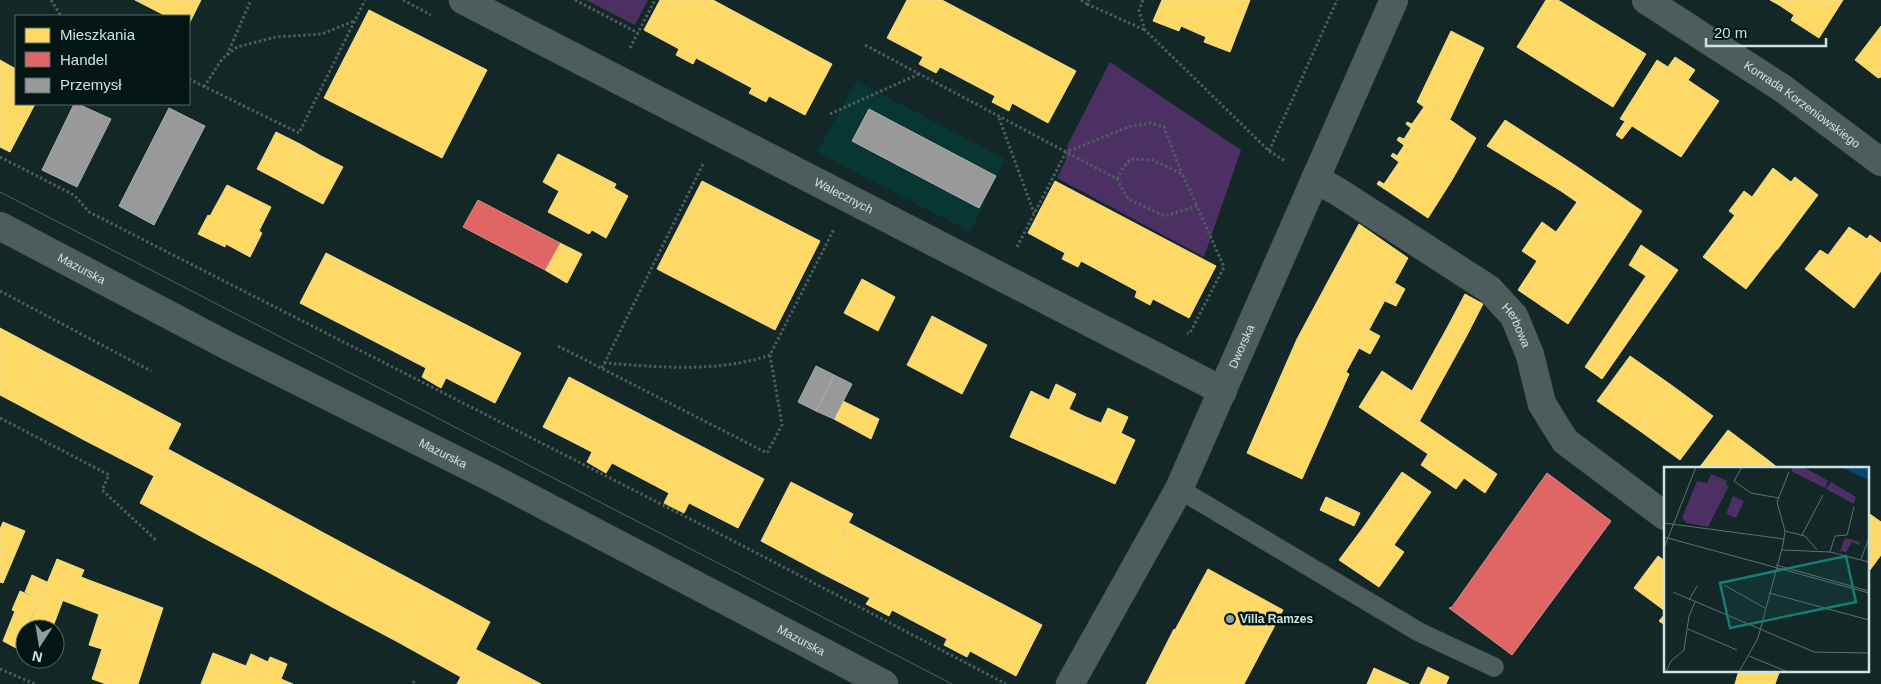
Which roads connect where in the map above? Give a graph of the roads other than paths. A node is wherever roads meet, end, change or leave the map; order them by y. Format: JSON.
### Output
{"nodes":[{"id":1,"x":463,"y":0,"type":"edge"},
{"id":2,"x":1394,"y":0,"type":"edge"},
{"id":3,"x":1646,"y":0,"type":"edge"},
{"id":4,"x":1881,"y":162,"type":"edge"},
{"id":5,"x":1315,"y":179,"type":"junction"},
{"id":6,"x":0,"y":226,"type":"edge"},
{"id":7,"x":1223,"y":390,"type":"junction"},
{"id":8,"x":1180,"y":489,"type":"junction"},
{"id":9,"x":1664,"y":515,"type":"edge"},
{"id":10,"x":1494,"y":667,"type":"dead end"},
{"id":11,"x":884,"y":684,"type":"edge"},
{"id":12,"x":1070,"y":684,"type":"edge"}],
"edges":[{"from":1,"to":7,"type":"street","name":"Walecznych"},
{"from":2,"to":5,"type":"street","name":"Dworska"},
{"from":3,"to":4,"type":"street","name":"Konrada Korzeniowskiego"},
{"from":5,"to":7,"type":"street","name":"Dworska"},
{"from":5,"to":9,"type":"street","name":"Herbowa"},
{"from":6,"to":11,"type":"street","name":"Mazurska"},
{"from":7,"to":8,"type":"street","name":"Dworska"},
{"from":8,"to":10,"type":"lane"},
{"from":8,"to":12,"type":"street","name":"Dworska"}]}
